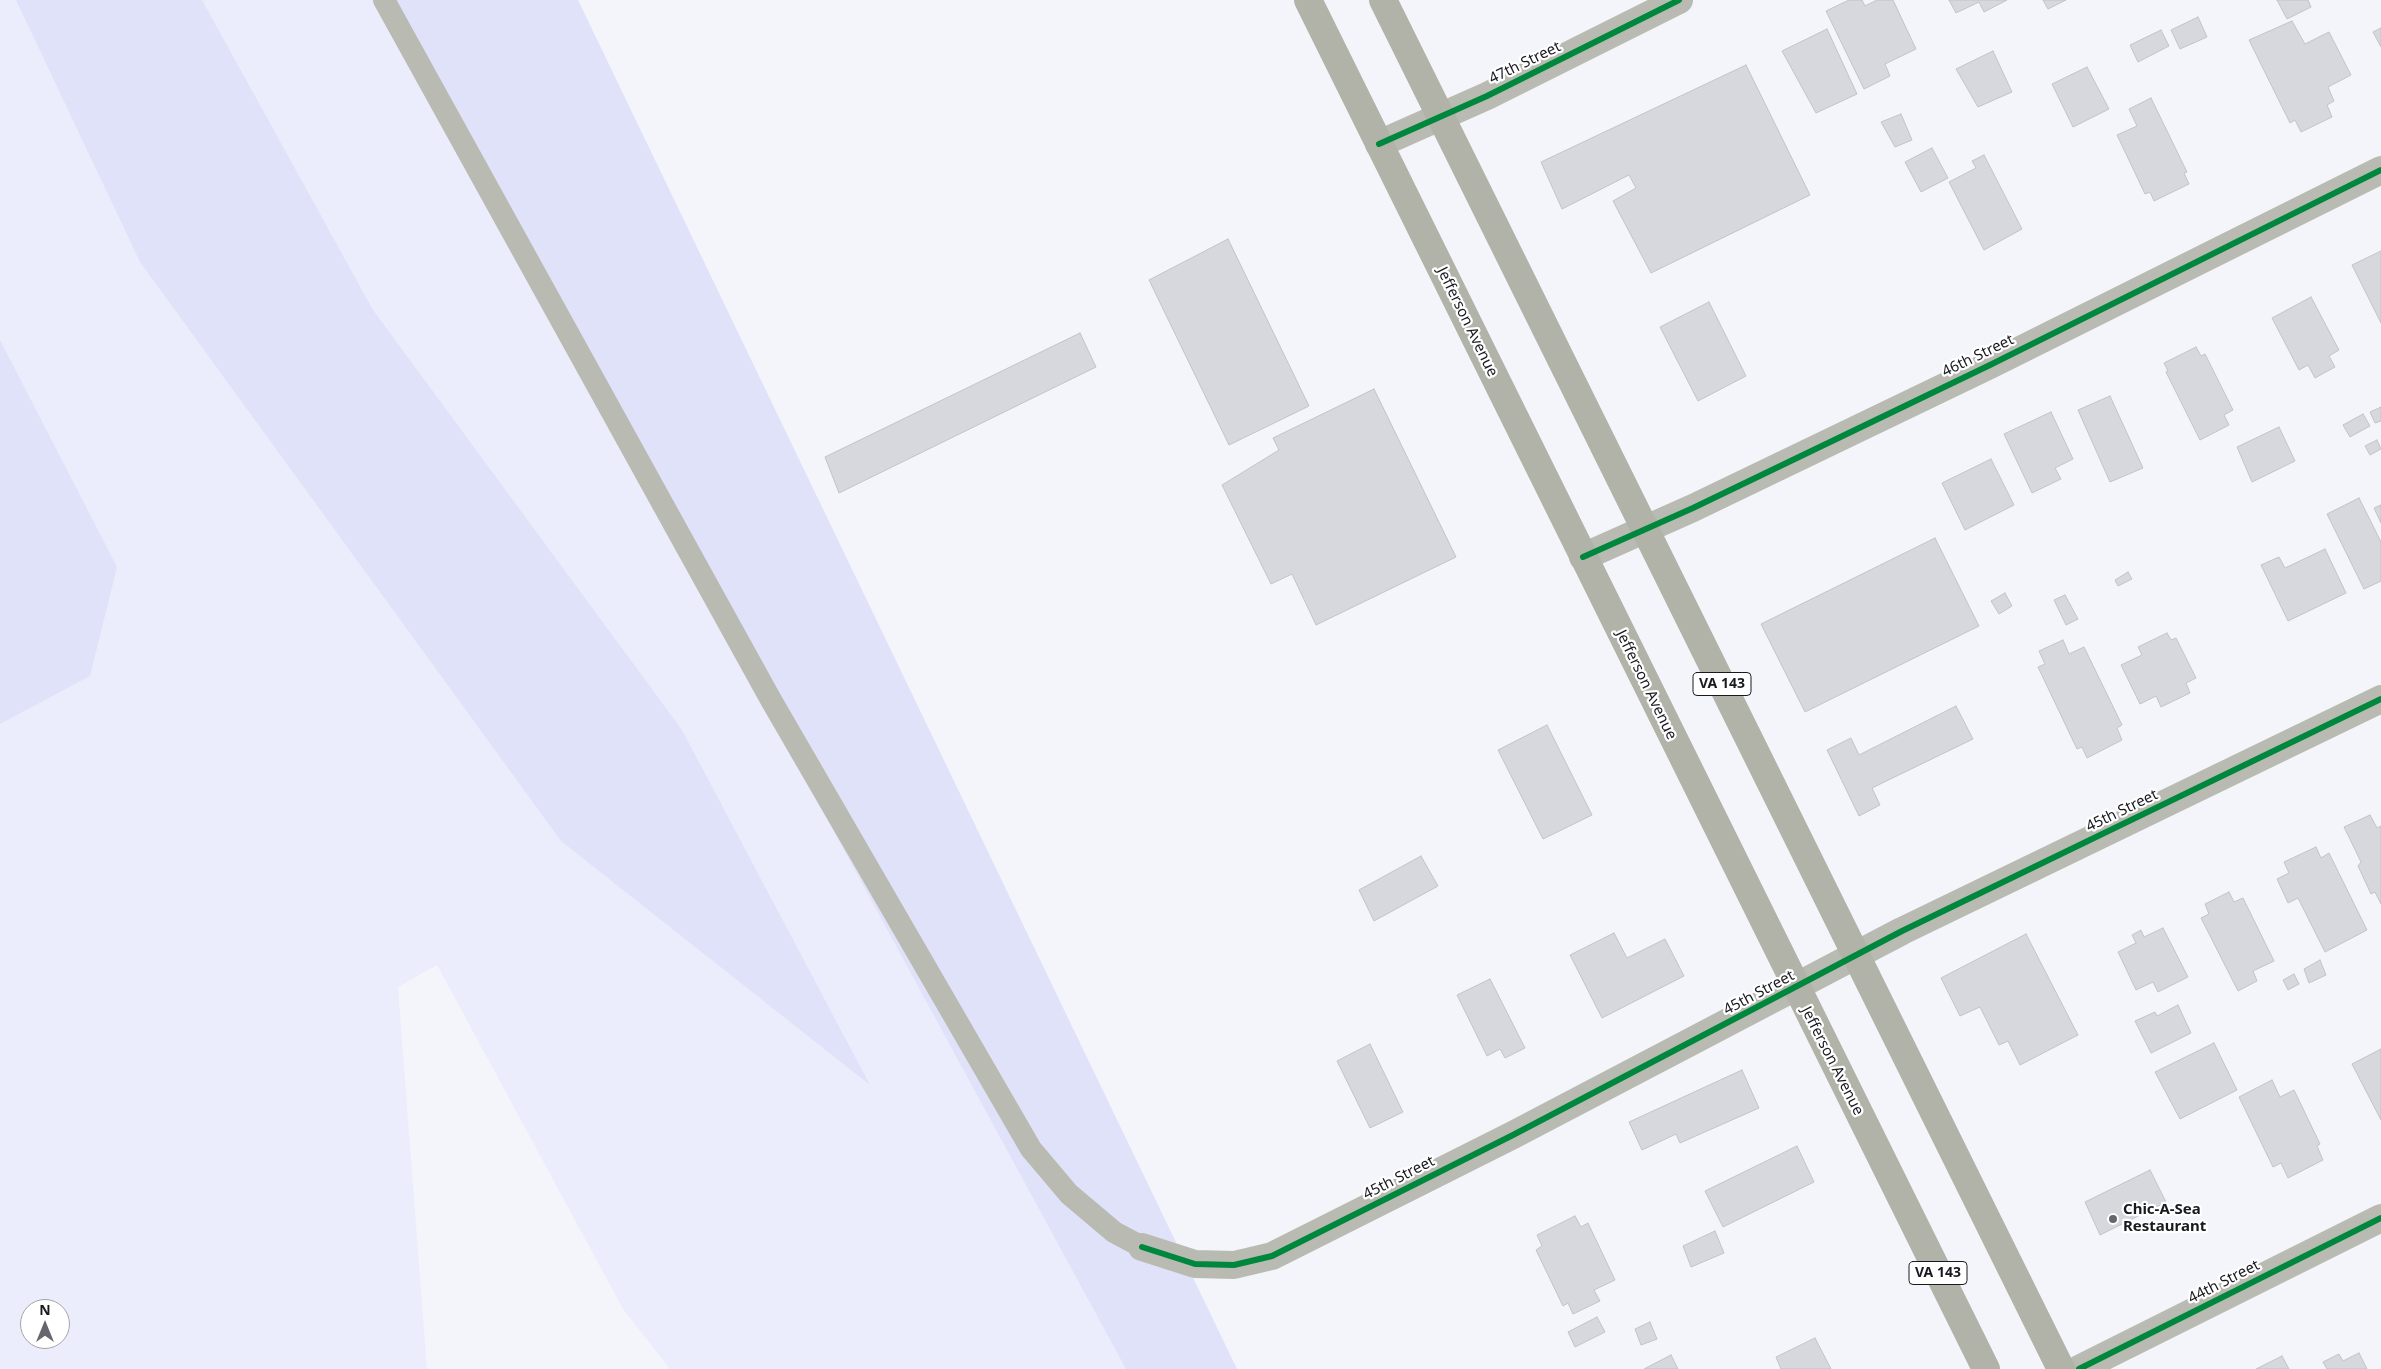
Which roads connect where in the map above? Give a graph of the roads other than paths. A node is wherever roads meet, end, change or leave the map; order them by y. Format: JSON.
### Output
{"nodes":[{"id":1,"x":384,"y":0,"type":"edge"},
{"id":2,"x":1308,"y":0,"type":"edge"},
{"id":3,"x":1383,"y":0,"type":"edge"},
{"id":4,"x":1680,"y":0,"type":"edge"},
{"id":5,"x":1441,"y":116,"type":"junction"},
{"id":6,"x":1378,"y":144,"type":"junction"},
{"id":7,"x":2381,"y":170,"type":"edge"},
{"id":8,"x":1646,"y":530,"type":"junction"},
{"id":9,"x":1583,"y":557,"type":"junction"},
{"id":10,"x":2381,"y":699,"type":"edge"},
{"id":11,"x":1857,"y":956,"type":"junction"},
{"id":12,"x":1796,"y":988,"type":"junction"},
{"id":13,"x":2381,"y":1218,"type":"edge"},
{"id":14,"x":1142,"y":1247,"type":"joint"},
{"id":15,"x":1986,"y":1369,"type":"edge"},
{"id":16,"x":2061,"y":1369,"type":"edge"},
{"id":17,"x":2079,"y":1369,"type":"edge"}],
"edges":[{"from":1,"to":14,"type":"lane"},
{"from":2,"to":6,"type":"main road","name":"Jefferson Avenue","number":"VA 143"},
{"from":3,"to":5,"type":"main road","number":"VA 143"},
{"from":4,"to":5,"type":"street","name":"47th Street"},
{"from":5,"to":6,"type":"street","name":"47th Street"},
{"from":5,"to":8,"type":"main road","number":"VA 143"},
{"from":6,"to":9,"type":"main road","name":"Jefferson Avenue","number":"VA 143"},
{"from":7,"to":8,"type":"street","name":"46th Street"},
{"from":8,"to":9,"type":"street","name":"46th Street"},
{"from":8,"to":11,"type":"main road","number":"VA 143"},
{"from":9,"to":12,"type":"main road","name":"Jefferson Avenue","number":"VA 143"},
{"from":10,"to":11,"type":"street","name":"45th Street"},
{"from":11,"to":12,"type":"street","name":"45th Street"},
{"from":11,"to":16,"type":"main road","number":"VA 143"},
{"from":12,"to":14,"type":"street","name":"45th Street"},
{"from":12,"to":15,"type":"main road","name":"Jefferson Avenue","number":"VA 143"},
{"from":13,"to":17,"type":"street","name":"44th Street"}]}
